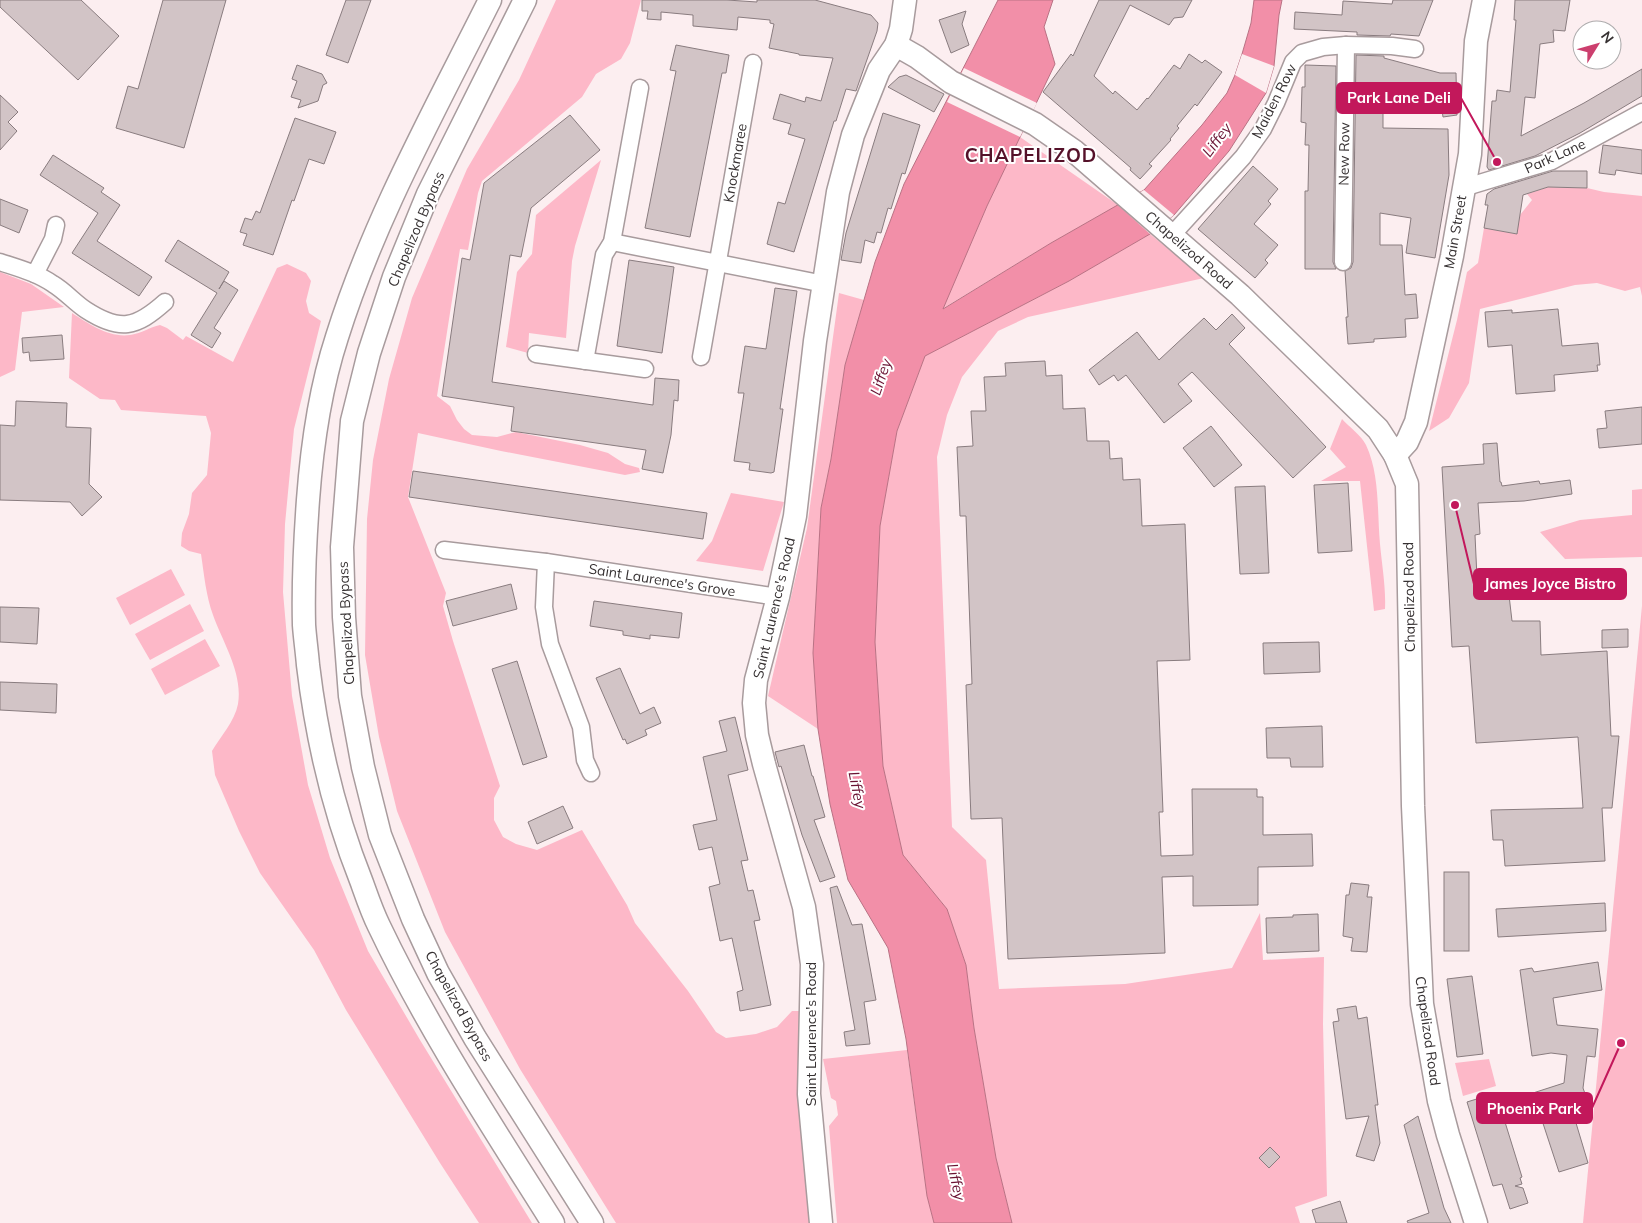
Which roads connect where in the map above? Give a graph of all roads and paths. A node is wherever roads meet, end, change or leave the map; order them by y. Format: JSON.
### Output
{"nodes":[{"id":1,"x":490,"y":0,"type":"edge"},
{"id":2,"x":526,"y":0,"type":"edge"},
{"id":3,"x":1484,"y":0,"type":"edge"},
{"id":4,"x":902,"y":1,"type":"edge"},
{"id":5,"x":896,"y":45,"type":"junction"},
{"id":6,"x":1346,"y":45,"type":"junction"},
{"id":7,"x":1415,"y":49,"type":"dead end"},
{"id":8,"x":753,"y":63,"type":"dead end"},
{"id":9,"x":640,"y":88,"type":"dead end"},
{"id":10,"x":1642,"y":112,"type":"edge"},
{"id":11,"x":1463,"y":188,"type":"junction"},
{"id":12,"x":56,"y":225,"type":"dead end"},
{"id":13,"x":1168,"y":232,"type":"junction"},
{"id":14,"x":612,"y":242,"type":"junction"},
{"id":15,"x":0,"y":262,"type":"edge"},
{"id":16,"x":1343,"y":262,"type":"dead end"},
{"id":17,"x":717,"y":263,"type":"junction"},
{"id":18,"x":35,"y":274,"type":"junction"},
{"id":19,"x":824,"y":284,"type":"junction"},
{"id":20,"x":165,"y":302,"type":"dead end"},
{"id":21,"x":536,"y":354,"type":"dead end"},
{"id":22,"x":701,"y":357,"type":"dead end"},
{"id":23,"x":585,"y":361,"type":"junction"},
{"id":24,"x":645,"y":369,"type":"dead end"},
{"id":25,"x":1395,"y":455,"type":"junction"},
{"id":26,"x":444,"y":550,"type":"dead end"},
{"id":27,"x":546,"y":562,"type":"junction"},
{"id":28,"x":778,"y":597,"type":"junction"},
{"id":29,"x":591,"y":773,"type":"dead end"},
{"id":30,"x":553,"y":1223,"type":"edge"},
{"id":31,"x":592,"y":1223,"type":"edge"},
{"id":32,"x":821,"y":1223,"type":"edge"},
{"id":33,"x":1476,"y":1223,"type":"edge"}],
"edges":[{"from":1,"to":30,"type":"main road"},
{"from":2,"to":31,"type":"main road","name":"Chapelizod Bypass"},
{"from":3,"to":11,"type":"main road","name":"Main Street"},
{"from":4,"to":5,"type":"main road","name":"Saint Laurence's Road"},
{"from":5,"to":13,"type":"main road","name":"Chapelizod Road"},
{"from":5,"to":19,"type":"main road","name":"Saint Laurence's Road"},
{"from":6,"to":7,"type":"street","name":"Maiden Row"},
{"from":6,"to":13,"type":"street","name":"Maiden Row"},
{"from":6,"to":16,"type":"street","name":"New Row"},
{"from":8,"to":17,"type":"street","name":"Knockmaree"},
{"from":9,"to":14,"type":"street"},
{"from":10,"to":11,"type":"street","name":"Park Lane"},
{"from":11,"to":25,"type":"main road","name":"Main Street"},
{"from":12,"to":18,"type":"street"},
{"from":13,"to":25,"type":"main road","name":"Chapelizod Road"},
{"from":14,"to":17,"type":"street"},
{"from":14,"to":23,"type":"street"},
{"from":15,"to":18,"type":"street"},
{"from":17,"to":19,"type":"street"},
{"from":17,"to":22,"type":"street","name":"Knockmaree"},
{"from":18,"to":20,"type":"street"},
{"from":19,"to":28,"type":"main road","name":"Saint Laurence's Road"},
{"from":21,"to":23,"type":"street"},
{"from":23,"to":24,"type":"street"},
{"from":25,"to":33,"type":"main road","name":"Chapelizod Road"},
{"from":26,"to":27,"type":"street","name":"Saint Laurence's Grove"},
{"from":27,"to":28,"type":"street","name":"Saint Laurence's Grove"},
{"from":27,"to":29,"type":"street"},
{"from":28,"to":32,"type":"main road","name":"Saint Laurence's Road"}]}
